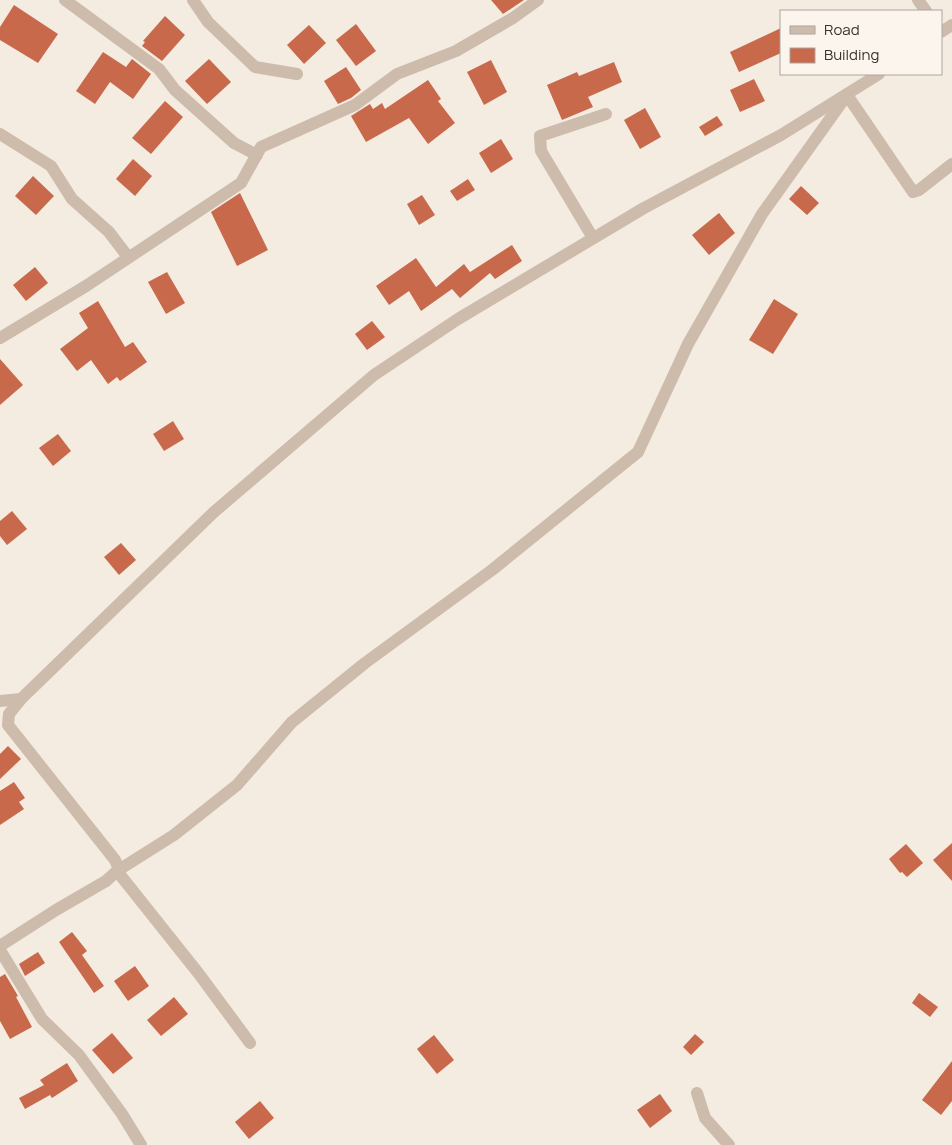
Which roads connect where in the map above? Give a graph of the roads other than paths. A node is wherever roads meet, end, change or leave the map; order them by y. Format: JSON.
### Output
{"nodes":[{"id":1,"x":65,"y":0,"type":"edge"},
{"id":2,"x":538,"y":0,"type":"edge"},
{"id":3,"x":197,"y":2,"type":"edge"},
{"id":4,"x":297,"y":74,"type":"dead end"},
{"id":5,"x":877,"y":75,"type":"edge"},
{"id":6,"x":847,"y":95,"type":"junction"},
{"id":7,"x":606,"y":114,"type":"dead end"},
{"id":8,"x":0,"y":134,"type":"edge"},
{"id":9,"x":257,"y":155,"type":"junction"},
{"id":10,"x":952,"y":164,"type":"edge"},
{"id":11,"x":593,"y":238,"type":"junction"},
{"id":12,"x":128,"y":257,"type":"junction"},
{"id":13,"x":0,"y":338,"type":"edge"},
{"id":14,"x":21,"y":699,"type":"junction"},
{"id":15,"x":0,"y":701,"type":"edge"},
{"id":16,"x":4,"y":729,"type":"edge"},
{"id":17,"x":117,"y":871,"type":"junction"},
{"id":18,"x":0,"y":948,"type":"edge"},
{"id":19,"x":250,"y":1043,"type":"dead end"},
{"id":20,"x":697,"y":1093,"type":"dead end"},
{"id":21,"x":141,"y":1145,"type":"edge"},
{"id":22,"x":729,"y":1145,"type":"edge"}],
"edges":[{"from":1,"to":9,"type":"street"},
{"from":2,"to":9,"type":"street"},
{"from":3,"to":4,"type":"street"},
{"from":5,"to":6,"type":"street"},
{"from":6,"to":10,"type":"street"},
{"from":6,"to":11,"type":"street"},
{"from":6,"to":17,"type":"street"},
{"from":7,"to":11,"type":"street"},
{"from":8,"to":12,"type":"street"},
{"from":9,"to":12,"type":"street"},
{"from":11,"to":14,"type":"street"},
{"from":12,"to":13,"type":"street"},
{"from":14,"to":15,"type":"street"},
{"from":14,"to":16,"type":"street"},
{"from":16,"to":17,"type":"street"},
{"from":17,"to":18,"type":"street"},
{"from":17,"to":19,"type":"street"},
{"from":18,"to":21,"type":"street"},
{"from":20,"to":22,"type":"street"}]}
